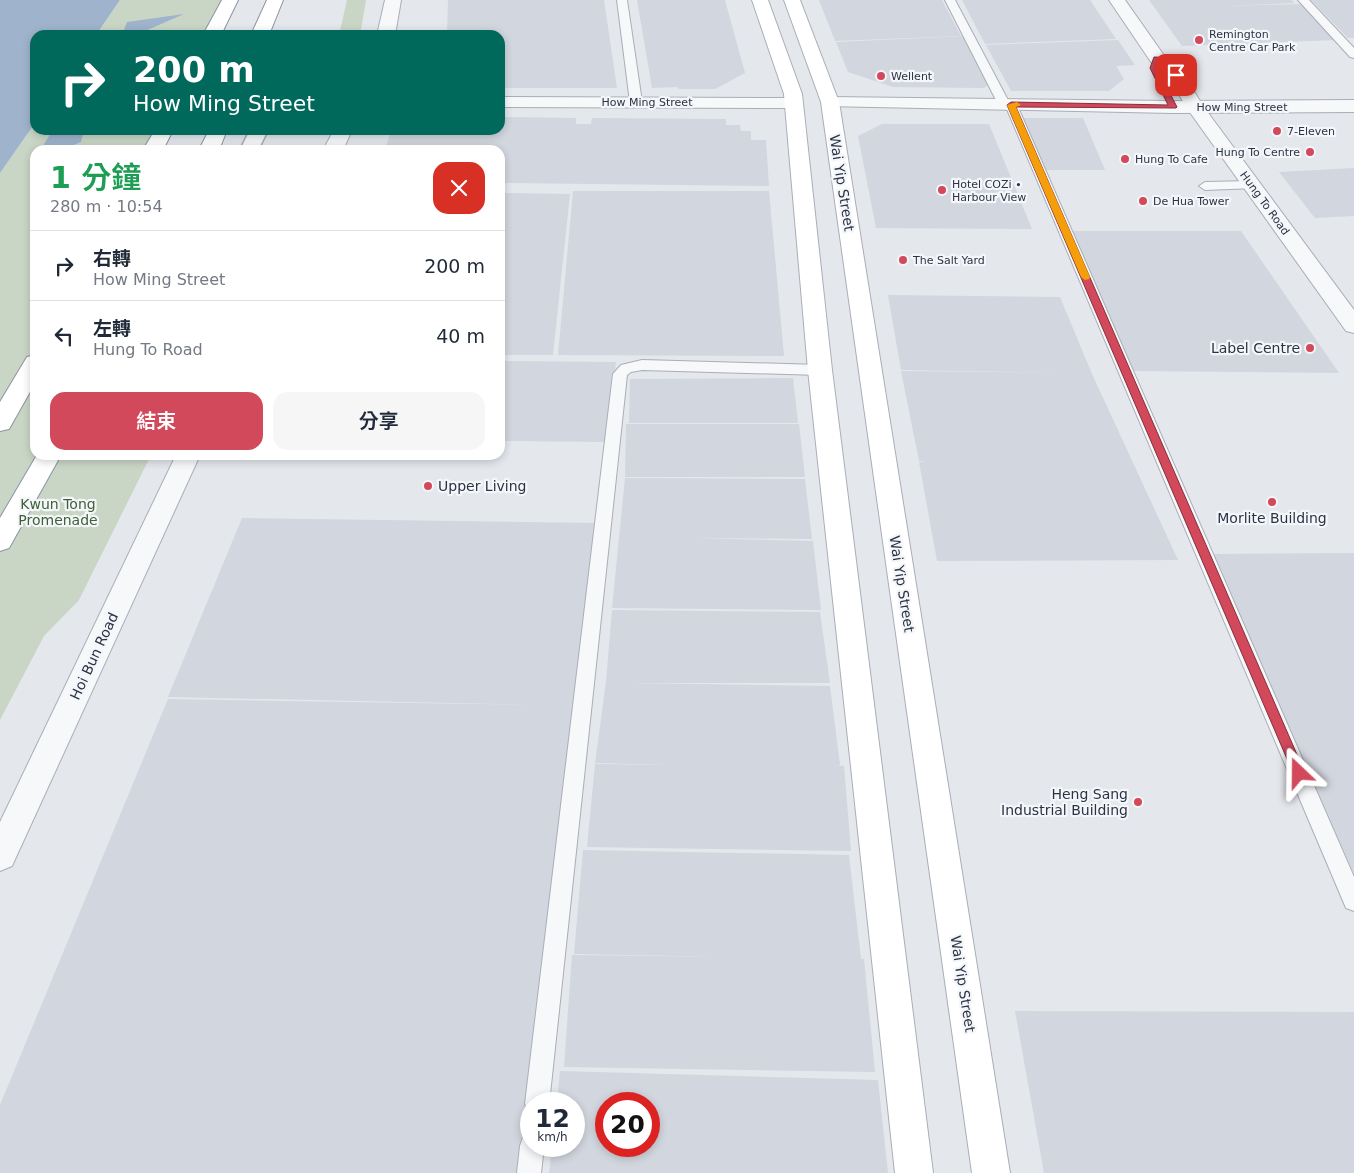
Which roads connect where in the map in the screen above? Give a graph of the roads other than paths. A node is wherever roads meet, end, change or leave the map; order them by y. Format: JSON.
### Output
{"nodes":[{"id":1,"x":230,"y":0,"type":"edge"},
{"id":2,"x":275,"y":0,"type":"edge"},
{"id":3,"x":393,"y":0,"type":"edge"},
{"id":4,"x":622,"y":0,"type":"edge"},
{"id":5,"x":760,"y":0,"type":"edge"},
{"id":6,"x":792,"y":0,"type":"edge"},
{"id":7,"x":950,"y":0,"type":"edge"},
{"id":8,"x":1117,"y":0,"type":"edge"},
{"id":9,"x":1303,"y":0,"type":"edge"},
{"id":10,"x":215,"y":30,"type":"edge"},
{"id":11,"x":262,"y":30,"type":"edge"},
{"id":12,"x":387,"y":30,"type":"edge"},
{"id":13,"x":1354,"y":54,"type":"edge"},
{"id":14,"x":1157,"y":58,"type":"junction"},
{"id":15,"x":505,"y":102,"type":"edge"},
{"id":16,"x":636,"y":102,"type":"junction"},
{"id":17,"x":793,"y":102,"type":"junction"},
{"id":18,"x":830,"y":102,"type":"junction"},
{"id":19,"x":1008,"y":104,"type":"junction"},
{"id":20,"x":1354,"y":106,"type":"edge"},
{"id":21,"x":1173,"y":107,"type":"junction"},
{"id":22,"x":1195,"y":107,"type":"junction"},
{"id":23,"x":1252,"y":185,"type":"junction"},
{"id":24,"x":1205,"y":186,"type":"dead end"},
{"id":25,"x":1354,"y":326,"type":"edge"},
{"id":26,"x":820,"y":370,"type":"junction"},
{"id":27,"x":30,"y":371,"type":"edge"},
{"id":28,"x":0,"y":423,"type":"edge"},
{"id":29,"x":46,"y":460,"type":"edge"},
{"id":30,"x":186,"y":460,"type":"edge"},
{"id":31,"x":0,"y":541,"type":"edge"},
{"id":32,"x":0,"y":856,"type":"edge"},
{"id":33,"x":1354,"y":901,"type":"edge"},
{"id":34,"x":538,"y":1092,"type":"edge"},
{"id":35,"x":531,"y":1157,"type":"edge"},
{"id":36,"x":529,"y":1173,"type":"edge"},
{"id":37,"x":914,"y":1173,"type":"edge"},
{"id":38,"x":992,"y":1173,"type":"edge"}],
"edges":[{"from":1,"to":10,"type":"main road"},
{"from":2,"to":11,"type":"main road"},
{"from":3,"to":12,"type":"street"},
{"from":4,"to":16,"type":"lane"},
{"from":5,"to":17,"type":"main road"},
{"from":6,"to":18,"type":"main road","name":"Wai Yip Street"},
{"from":7,"to":19,"type":"lane"},
{"from":8,"to":14,"type":"street","name":"Hung To Road"},
{"from":9,"to":13,"type":"lane"},
{"from":14,"to":21,"type":"street","name":"Hung To Road"},
{"from":14,"to":22,"type":"street","name":"Hung To Road"},
{"from":15,"to":16,"type":"street","name":"How Ming Street"},
{"from":16,"to":17,"type":"street","name":"How Ming Street"},
{"from":17,"to":26,"type":"main road"},
{"from":18,"to":19,"type":"street","name":"How Ming Street"},
{"from":18,"to":38,"type":"main road","name":"Wai Yip Street"},
{"from":19,"to":21,"type":"street","name":"How Ming Street"},
{"from":19,"to":33,"type":"lane"},
{"from":20,"to":22,"type":"street","name":"How Ming Street"},
{"from":21,"to":22,"type":"street","name":"How Ming Street"},
{"from":22,"to":23,"type":"street","name":"Hung To Road"},
{"from":23,"to":24,"type":"lane"},
{"from":23,"to":25,"type":"street","name":"Hung To Road"},
{"from":26,"to":34,"type":"lane"},
{"from":26,"to":37,"type":"main road"},
{"from":27,"to":28,"type":"main road"},
{"from":29,"to":31,"type":"main road"},
{"from":30,"to":32,"type":"street","name":"Hoi Bun Road"},
{"from":35,"to":36,"type":"lane"}]}
